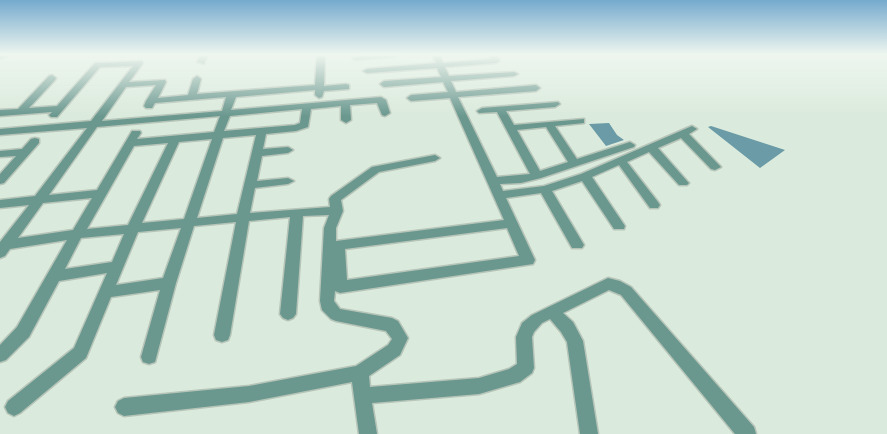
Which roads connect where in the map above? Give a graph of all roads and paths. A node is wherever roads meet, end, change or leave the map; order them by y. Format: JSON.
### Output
{"nodes":[{"id":1,"x":90,"y":75,"type":"edge"},
{"id":2,"x":130,"y":75,"type":"edge"},
{"id":3,"x":320,"y":75,"type":"edge"},
{"id":4,"x":444,"y":75,"type":"edge"},
{"id":5,"x":497,"y":75,"type":"edge"},
{"id":6,"x":52,"y":78,"type":"dead end"},
{"id":7,"x":197,"y":79,"type":"dead end"},
{"id":8,"x":446,"y":79,"type":"junction"},
{"id":9,"x":248,"y":81,"type":"dead end"},
{"id":10,"x":384,"y":84,"type":"dead end"},
{"id":11,"x":123,"y":85,"type":"junction"},
{"id":12,"x":346,"y":87,"type":"dead end"},
{"id":13,"x":319,"y":88,"type":"junction"},
{"id":14,"x":536,"y":88,"type":"dead end"},
{"id":15,"x":244,"y":93,"type":"junction"},
{"id":16,"x":232,"y":94,"type":"junction"},
{"id":17,"x":454,"y":95,"type":"junction"},
{"id":18,"x":192,"y":98,"type":"junction"},
{"id":19,"x":411,"y":98,"type":"dead end"},
{"id":20,"x":344,"y":103,"type":"junction"},
{"id":21,"x":555,"y":104,"type":"dead end"},
{"id":22,"x":319,"y":105,"type":"junction"},
{"id":23,"x":307,"y":106,"type":"junction"},
{"id":24,"x":500,"y":109,"type":"junction"},
{"id":25,"x":21,"y":111,"type":"junction"},
{"id":26,"x":482,"y":111,"type":"dead end"},
{"id":27,"x":0,"y":113,"type":"edge"},
{"id":28,"x":225,"y":113,"type":"junction"},
{"id":29,"x":385,"y":113,"type":"dead end"},
{"id":30,"x":346,"y":120,"type":"dead end"},
{"id":31,"x":580,"y":121,"type":"dead end"},
{"id":32,"x":94,"y":124,"type":"junction"},
{"id":33,"x":549,"y":124,"type":"junction"},
{"id":34,"x":510,"y":128,"type":"junction"},
{"id":35,"x":262,"y":131,"type":"junction"},
{"id":36,"x":0,"y":132,"type":"edge"},
{"id":37,"x":218,"y":135,"type":"junction"},
{"id":38,"x":175,"y":139,"type":"junction"},
{"id":39,"x":35,"y":141,"type":"dead end"},
{"id":40,"x":630,"y":146,"type":"dead end"},
{"id":41,"x":652,"y":148,"type":"junction"},
{"id":42,"x":288,"y":150,"type":"dead end"},
{"id":43,"x":26,"y":152,"type":"junction"},
{"id":44,"x":257,"y":152,"type":"junction"},
{"id":45,"x":0,"y":154,"type":"edge"},
{"id":46,"x":435,"y":158,"type":"dead end"},
{"id":47,"x":621,"y":161,"type":"junction"},
{"id":48,"x":576,"y":164,"type":"junction"},
{"id":49,"x":715,"y":167,"type":"dead end"},
{"id":50,"x":537,"y":176,"type":"junction"},
{"id":51,"x":585,"y":176,"type":"junction"},
{"id":52,"x":0,"y":181,"type":"edge"},
{"id":53,"x":288,"y":181,"type":"dead end"},
{"id":54,"x":493,"y":181,"type":"junction"},
{"id":55,"x":683,"y":183,"type":"dead end"},
{"id":56,"x":250,"y":185,"type":"junction"},
{"id":57,"x":545,"y":189,"type":"junction"},
{"id":58,"x":100,"y":193,"type":"junction"},
{"id":59,"x":499,"y":195,"type":"junction"},
{"id":60,"x":39,"y":200,"type":"junction"},
{"id":61,"x":0,"y":204,"type":"edge"},
{"id":62,"x":654,"y":205,"type":"dead end"},
{"id":63,"x":337,"y":211,"type":"junction"},
{"id":64,"x":297,"y":212,"type":"junction"},
{"id":65,"x":243,"y":217,"type":"junction"},
{"id":66,"x":189,"y":222,"type":"junction"},
{"id":67,"x":511,"y":223,"type":"junction"},
{"id":68,"x":619,"y":226,"type":"dead end"},
{"id":69,"x":133,"y":228,"type":"junction"},
{"id":70,"x":77,"y":234,"type":"junction"},
{"id":71,"x":577,"y":244,"type":"dead end"},
{"id":72,"x":3,"y":249,"type":"edge"},
{"id":73,"x":118,"y":266,"type":"junction"},
{"id":74,"x":54,"y":276,"type":"junction"},
{"id":75,"x":170,"y":283,"type":"junction"},
{"id":76,"x":106,"y":292,"type":"junction"},
{"id":77,"x":552,"y":311,"type":"junction"},
{"id":78,"x":288,"y":314,"type":"dead end"},
{"id":79,"x":222,"y":335,"type":"dead end"},
{"id":80,"x":0,"y":355,"type":"edge"},
{"id":81,"x":149,"y":357,"type":"dead end"},
{"id":82,"x":360,"y":373,"type":"junction"},
{"id":83,"x":362,"y":396,"type":"junction"},
{"id":84,"x":14,"y":407,"type":"dead end"},
{"id":85,"x":124,"y":407,"type":"dead end"},
{"id":86,"x":368,"y":434,"type":"edge"},
{"id":87,"x":589,"y":434,"type":"edge"},
{"id":88,"x":747,"y":434,"type":"edge"}],
"edges":[{"from":1,"to":25,"type":"street"},
{"from":2,"to":11,"type":"street"},
{"from":3,"to":13,"type":"street"},
{"from":4,"to":8,"type":"street"},
{"from":5,"to":8,"type":"street"},
{"from":6,"to":25,"type":"street"},
{"from":7,"to":18,"type":"street"},
{"from":8,"to":10,"type":"street"},
{"from":8,"to":17,"type":"street"},
{"from":9,"to":15,"type":"street"},
{"from":11,"to":18,"type":"street"},
{"from":11,"to":32,"type":"street"},
{"from":12,"to":13,"type":"street"},
{"from":13,"to":15,"type":"street"},
{"from":13,"to":22,"type":"street"},
{"from":14,"to":17,"type":"street"},
{"from":15,"to":16,"type":"street"},
{"from":16,"to":18,"type":"street"},
{"from":16,"to":28,"type":"street"},
{"from":17,"to":19,"type":"street"},
{"from":17,"to":54,"type":"street"},
{"from":20,"to":22,"type":"street"},
{"from":20,"to":29,"type":"street"},
{"from":20,"to":30,"type":"street"},
{"from":21,"to":24,"type":"street"},
{"from":22,"to":23,"type":"street"},
{"from":23,"to":28,"type":"street"},
{"from":23,"to":35,"type":"street"},
{"from":24,"to":26,"type":"street"},
{"from":24,"to":34,"type":"street"},
{"from":25,"to":27,"type":"street"},
{"from":28,"to":32,"type":"street"},
{"from":28,"to":37,"type":"street"},
{"from":31,"to":33,"type":"street"},
{"from":32,"to":36,"type":"street"},
{"from":32,"to":60,"type":"street"},
{"from":33,"to":34,"type":"street"},
{"from":33,"to":48,"type":"street"},
{"from":34,"to":50,"type":"street"},
{"from":35,"to":37,"type":"street"},
{"from":35,"to":44,"type":"street"},
{"from":37,"to":38,"type":"street"},
{"from":37,"to":66,"type":"street"},
{"from":38,"to":58,"type":"street"},
{"from":38,"to":69,"type":"street"},
{"from":39,"to":43,"type":"street"},
{"from":40,"to":48,"type":"street"},
{"from":41,"to":47,"type":"street"},
{"from":41,"to":49,"type":"street"},
{"from":41,"to":55,"type":"street"},
{"from":42,"to":44,"type":"street"},
{"from":43,"to":45,"type":"street"},
{"from":43,"to":52,"type":"street"},
{"from":44,"to":56,"type":"street"},
{"from":46,"to":63,"type":"street"},
{"from":47,"to":51,"type":"street"},
{"from":47,"to":62,"type":"street"},
{"from":48,"to":50,"type":"street"},
{"from":50,"to":54,"type":"street"},
{"from":51,"to":57,"type":"street"},
{"from":51,"to":68,"type":"street"},
{"from":53,"to":56,"type":"street"},
{"from":54,"to":59,"type":"street"},
{"from":56,"to":65,"type":"street"},
{"from":57,"to":59,"type":"street"},
{"from":57,"to":71,"type":"street"},
{"from":58,"to":60,"type":"street"},
{"from":58,"to":70,"type":"street"},
{"from":59,"to":67,"type":"street"},
{"from":60,"to":61,"type":"street"},
{"from":60,"to":72,"type":"street"},
{"from":63,"to":64,"type":"street"},
{"from":63,"to":82,"type":"street"},
{"from":64,"to":65,"type":"street"},
{"from":64,"to":78,"type":"street"},
{"from":65,"to":66,"type":"street"},
{"from":65,"to":79,"type":"street"},
{"from":66,"to":69,"type":"street"},
{"from":66,"to":75,"type":"street"},
{"from":67,"to":67,"type":"street"},
{"from":69,"to":70,"type":"street"},
{"from":69,"to":73,"type":"street"},
{"from":70,"to":72,"type":"street"},
{"from":70,"to":74,"type":"street"},
{"from":73,"to":74,"type":"street"},
{"from":73,"to":76,"type":"street"},
{"from":74,"to":80,"type":"street"},
{"from":75,"to":76,"type":"street"},
{"from":75,"to":81,"type":"street"},
{"from":76,"to":84,"type":"street"},
{"from":77,"to":83,"type":"street"},
{"from":77,"to":87,"type":"street"},
{"from":77,"to":88,"type":"street"},
{"from":82,"to":83,"type":"street"},
{"from":82,"to":85,"type":"street"},
{"from":83,"to":86,"type":"street"}]}
